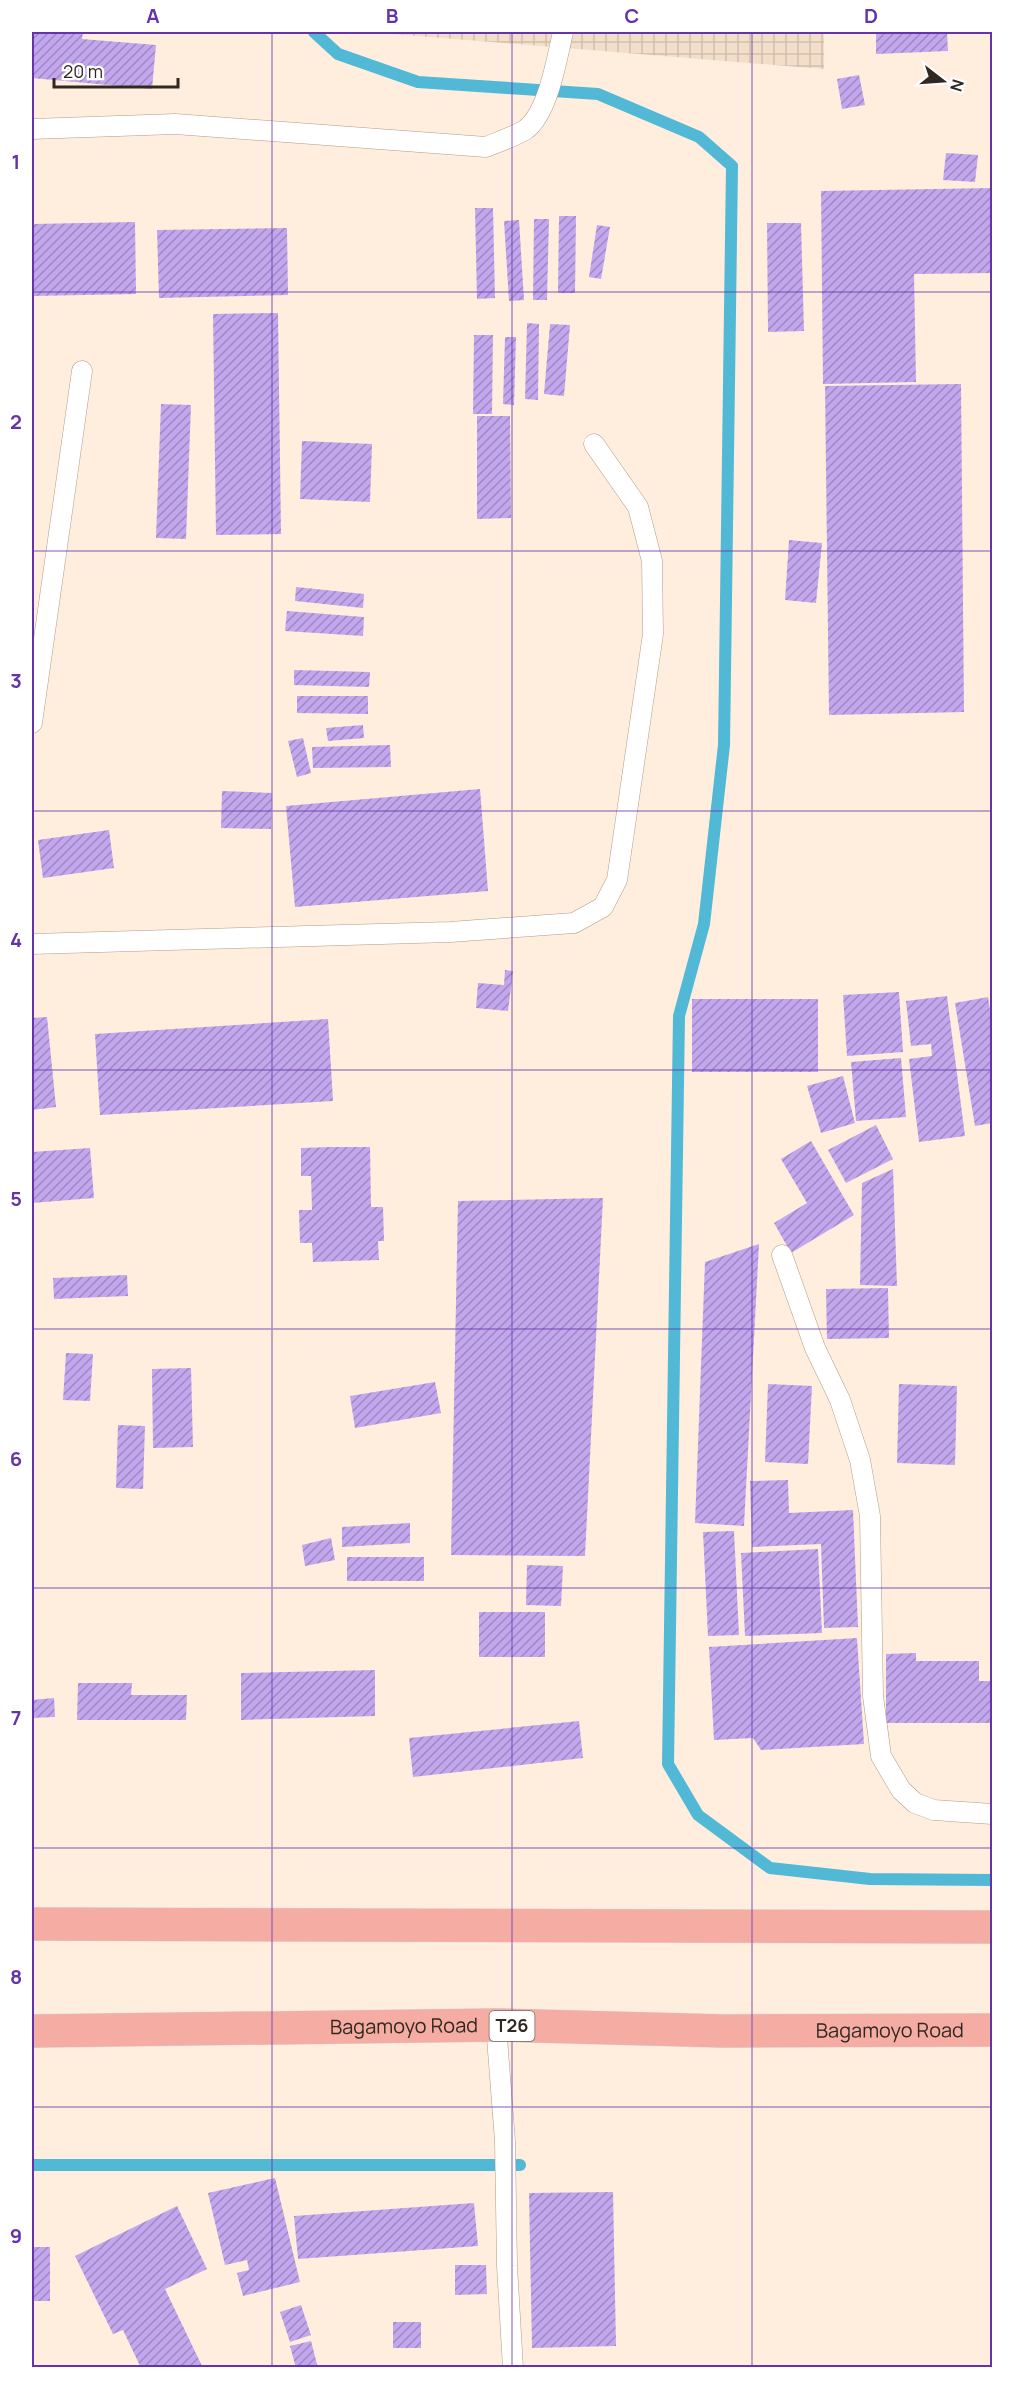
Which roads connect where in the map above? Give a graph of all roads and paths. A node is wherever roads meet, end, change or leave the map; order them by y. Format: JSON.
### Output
{"nodes":[{"id":1,"x":563,"y":32,"type":"edge"},
{"id":2,"x":32,"y":129,"type":"edge"},
{"id":3,"x":82,"y":371,"type":"dead end"},
{"id":4,"x":594,"y":444,"type":"dead end"},
{"id":5,"x":32,"y":723,"type":"edge"},
{"id":6,"x":32,"y":944,"type":"edge"},
{"id":7,"x":782,"y":1254,"type":"dead end"},
{"id":8,"x":993,"y":1814,"type":"edge"},
{"id":9,"x":32,"y":1924,"type":"edge"},
{"id":10,"x":993,"y":1927,"type":"edge"},
{"id":11,"x":496,"y":2025,"type":"junction"},
{"id":12,"x":993,"y":2030,"type":"edge"},
{"id":13,"x":32,"y":2031,"type":"edge"},
{"id":14,"x":513,"y":2367,"type":"edge"}],
"edges":[{"from":1,"to":2,"type":"lane"},
{"from":3,"to":5,"type":"lane"},
{"from":4,"to":6,"type":"lane"},
{"from":7,"to":8,"type":"lane"},
{"from":9,"to":10,"type":"highway"},
{"from":11,"to":12,"type":"highway","name":"Bagamoyo Road","number":"T26"},
{"from":11,"to":13,"type":"highway","name":"Bagamoyo Road","number":"T26"},
{"from":11,"to":14,"type":"lane"}]}
